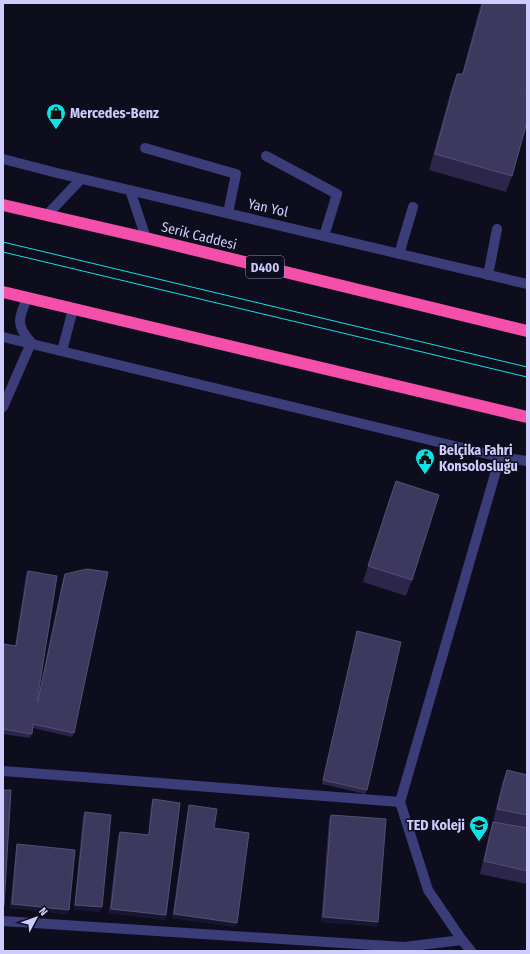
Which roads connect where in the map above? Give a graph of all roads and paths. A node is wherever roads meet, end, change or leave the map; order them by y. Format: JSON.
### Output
{"nodes":[{"id":1,"x":145,"y":148,"type":"dead end"},
{"id":2,"x":266,"y":156,"type":"dead end"},
{"id":3,"x":3,"y":158,"type":"edge"},
{"id":4,"x":81,"y":179,"type":"junction"},
{"id":5,"x":130,"y":190,"type":"junction"},
{"id":6,"x":3,"y":205,"type":"edge"},
{"id":7,"x":413,"y":207,"type":"dead end"},
{"id":8,"x":228,"y":213,"type":"junction"},
{"id":9,"x":47,"y":215,"type":"junction"},
{"id":10,"x":497,"y":229,"type":"dead end"},
{"id":11,"x":324,"y":236,"type":"junction"},
{"id":12,"x":146,"y":238,"type":"junction"},
{"id":13,"x":399,"y":254,"type":"junction"},
{"id":14,"x":488,"y":275,"type":"junction"},
{"id":15,"x":527,"y":284,"type":"edge"},
{"id":16,"x":3,"y":292,"type":"edge"},
{"id":17,"x":27,"y":298,"type":"junction"},
{"id":18,"x":73,"y":309,"type":"junction"},
{"id":19,"x":527,"y":330,"type":"edge"},
{"id":20,"x":3,"y":337,"type":"edge"},
{"id":21,"x":31,"y":343,"type":"junction"},
{"id":22,"x":62,"y":351,"type":"junction"},
{"id":23,"x":3,"y":407,"type":"edge"},
{"id":24,"x":527,"y":418,"type":"edge"},
{"id":25,"x":500,"y":457,"type":"junction"},
{"id":26,"x":527,"y":461,"type":"edge"},
{"id":27,"x":3,"y":771,"type":"edge"},
{"id":28,"x":400,"y":802,"type":"junction"},
{"id":29,"x":3,"y":921,"type":"edge"},
{"id":30,"x":462,"y":940,"type":"junction"},
{"id":31,"x":471,"y":951,"type":"edge"}],
"edges":[{"from":1,"to":8,"type":"street"},
{"from":2,"to":11,"type":"street"},
{"from":3,"to":4,"type":"street","name":"Yan Yol"},
{"from":4,"to":5,"type":"street","name":"Yan Yol"},
{"from":4,"to":9,"type":"street"},
{"from":5,"to":8,"type":"street","name":"Yan Yol"},
{"from":5,"to":12,"type":"street"},
{"from":6,"to":9,"type":"highway","name":"Serik Caddesi","number":"D400"},
{"from":7,"to":13,"type":"street"},
{"from":8,"to":11,"type":"street","name":"Yan Yol"},
{"from":9,"to":12,"type":"highway","name":"Serik Caddesi","number":"D400"},
{"from":10,"to":14,"type":"street"},
{"from":11,"to":13,"type":"street","name":"Yan Yol"},
{"from":12,"to":19,"type":"highway","name":"Serik Caddesi","number":"D400"},
{"from":13,"to":14,"type":"street","name":"Yan Yol"},
{"from":14,"to":15,"type":"street","name":"Yan Yol"},
{"from":16,"to":17,"type":"highway"},
{"from":17,"to":18,"type":"highway"},
{"from":17,"to":21,"type":"street"},
{"from":18,"to":22,"type":"street"},
{"from":18,"to":24,"type":"highway"},
{"from":20,"to":21,"type":"street"},
{"from":21,"to":22,"type":"street"},
{"from":21,"to":23,"type":"street"},
{"from":22,"to":25,"type":"street"},
{"from":25,"to":26,"type":"street"},
{"from":25,"to":28,"type":"street"},
{"from":27,"to":28,"type":"street"},
{"from":28,"to":30,"type":"street"},
{"from":29,"to":30,"type":"street"},
{"from":30,"to":31,"type":"street"}]}
